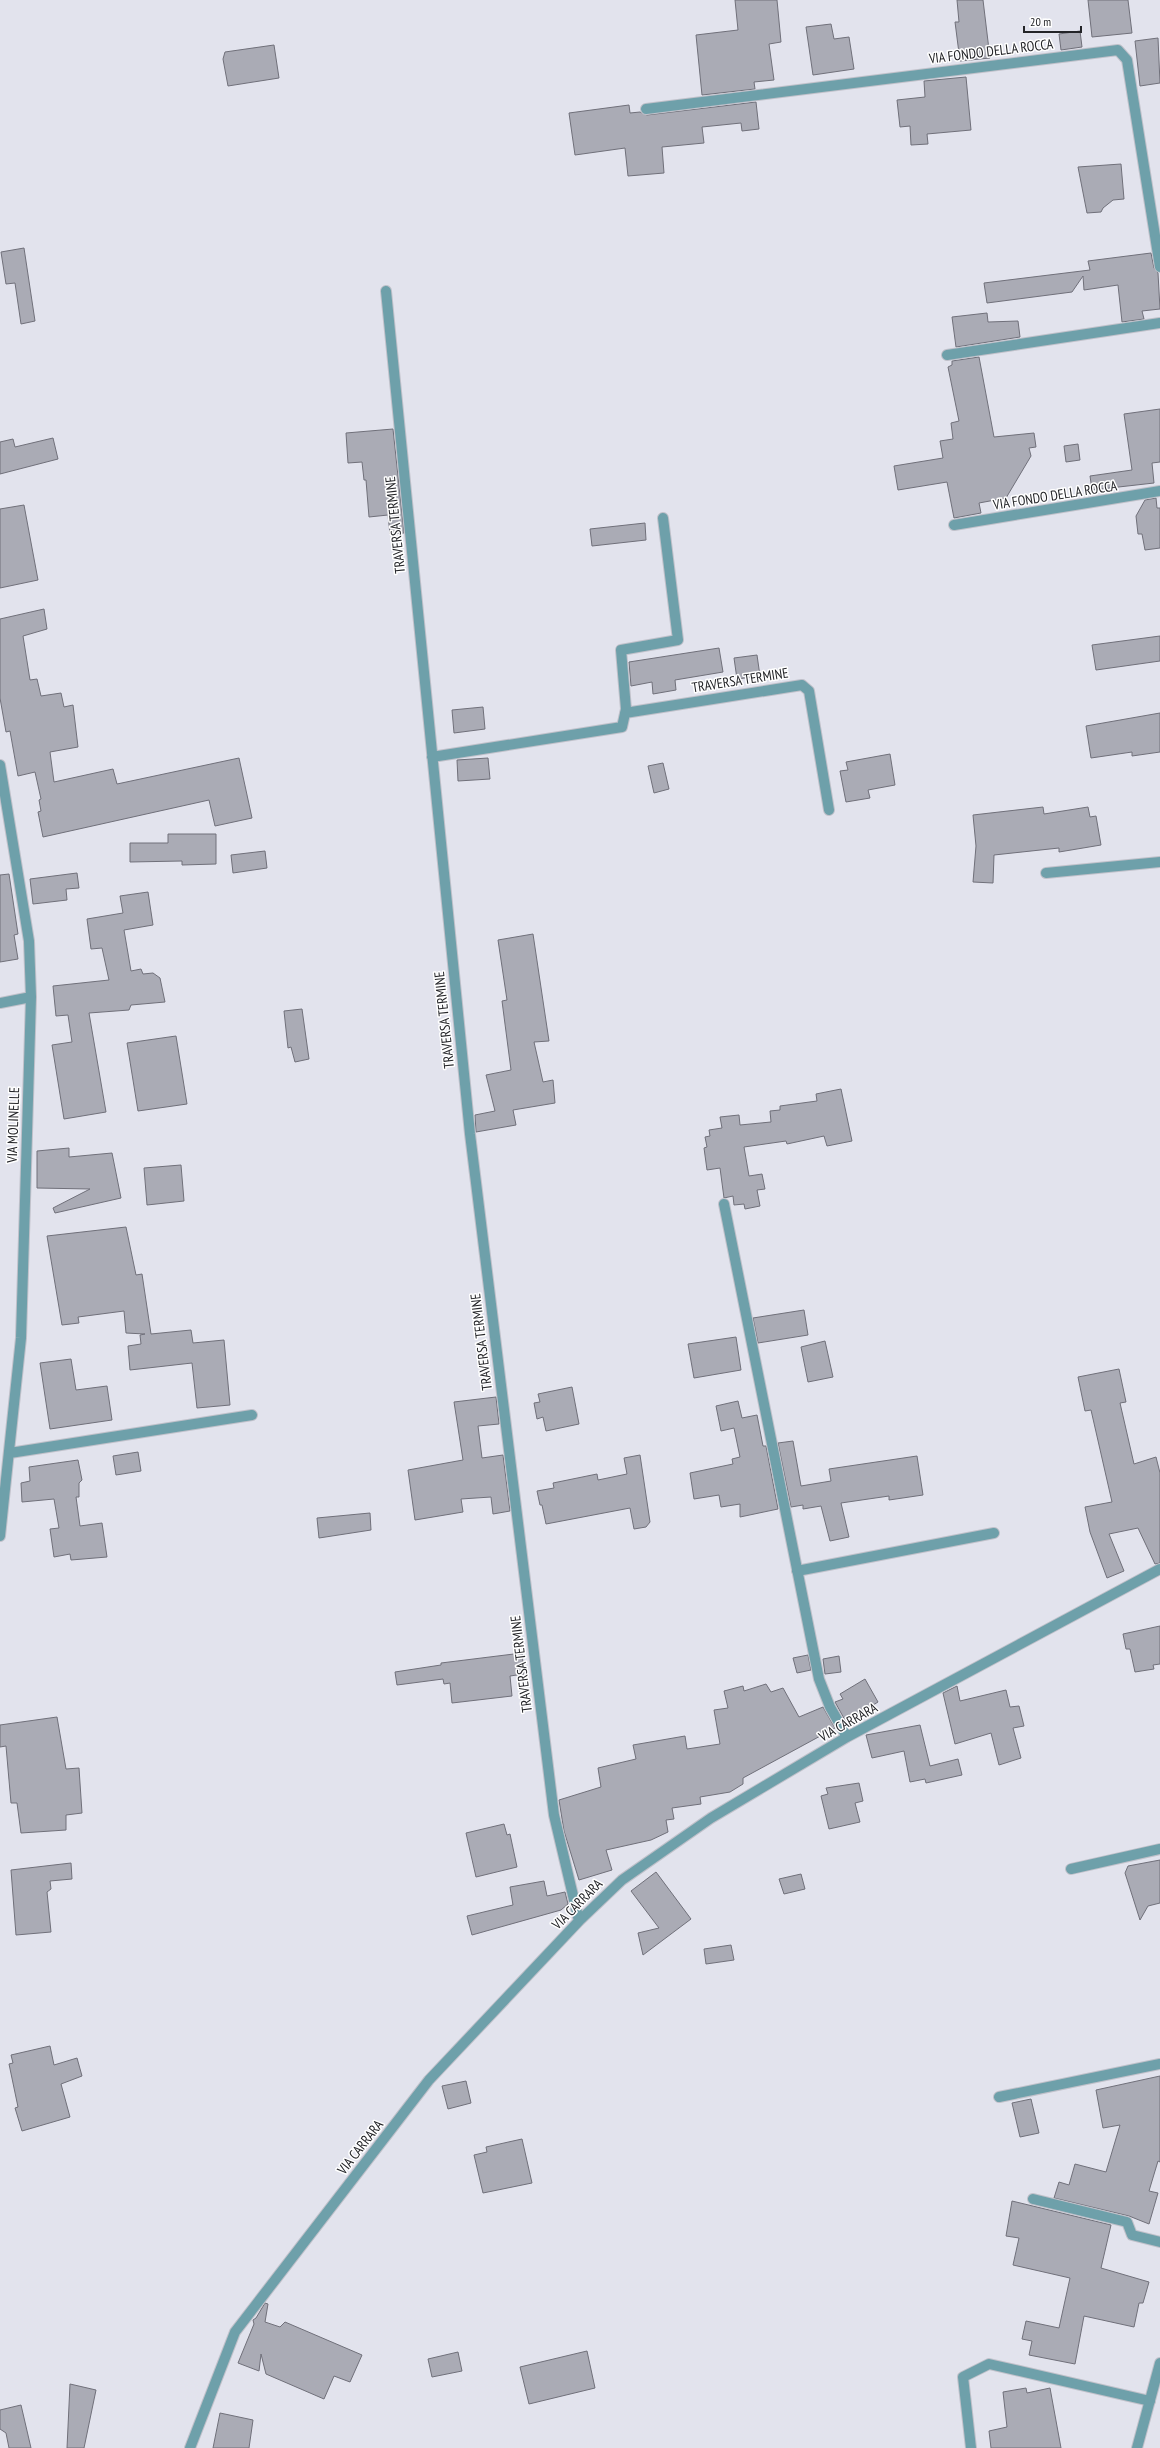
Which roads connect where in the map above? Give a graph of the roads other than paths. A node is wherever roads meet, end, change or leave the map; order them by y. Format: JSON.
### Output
{"nodes":[{"id":1,"x":646,"y":109,"type":"dead end"},
{"id":2,"x":1160,"y":267,"type":"edge"},
{"id":3,"x":386,"y":290,"type":"dead end"},
{"id":4,"x":1160,"y":323,"type":"edge"},
{"id":5,"x":947,"y":355,"type":"dead end"},
{"id":6,"x":1160,"y":491,"type":"edge"},
{"id":7,"x":663,"y":518,"type":"dead end"},
{"id":8,"x":954,"y":525,"type":"dead end"},
{"id":9,"x":625,"y":713,"type":"junction"},
{"id":10,"x":432,"y":756,"type":"junction"},
{"id":11,"x":0,"y":765,"type":"edge"},
{"id":12,"x":829,"y":810,"type":"dead end"},
{"id":13,"x":1160,"y":862,"type":"edge"},
{"id":14,"x":1046,"y":873,"type":"dead end"},
{"id":15,"x":31,"y":997,"type":"junction"},
{"id":16,"x":0,"y":1003,"type":"edge"},
{"id":17,"x":724,"y":1204,"type":"dead end"},
{"id":18,"x":252,"y":1415,"type":"dead end"},
{"id":19,"x":10,"y":1453,"type":"junction"},
{"id":20,"x":994,"y":1533,"type":"dead end"},
{"id":21,"x":0,"y":1536,"type":"edge"},
{"id":22,"x":1160,"y":1568,"type":"edge"},
{"id":23,"x":797,"y":1571,"type":"junction"},
{"id":24,"x":847,"y":1737,"type":"junction"},
{"id":25,"x":1160,"y":1849,"type":"edge"},
{"id":26,"x":1071,"y":1869,"type":"dead end"},
{"id":27,"x":579,"y":1921,"type":"junction"},
{"id":28,"x":1160,"y":2064,"type":"edge"},
{"id":29,"x":999,"y":2097,"type":"dead end"},
{"id":30,"x":1033,"y":2199,"type":"dead end"},
{"id":31,"x":1160,"y":2242,"type":"edge"},
{"id":32,"x":1160,"y":2363,"type":"edge"},
{"id":33,"x":1150,"y":2401,"type":"junction"},
{"id":34,"x":190,"y":2448,"type":"edge"},
{"id":35,"x":971,"y":2448,"type":"edge"},
{"id":36,"x":1137,"y":2448,"type":"edge"}],
"edges":[{"from":1,"to":2,"type":"street","name":"VIA FONDO DELLA ROCCA"},
{"from":3,"to":10,"type":"street","name":"TRAVERSA TERMINE"},
{"from":4,"to":5,"type":"street"},
{"from":6,"to":8,"type":"street","name":"VIA FONDO DELLA ROCCA"},
{"from":7,"to":9,"type":"street"},
{"from":9,"to":10,"type":"street"},
{"from":9,"to":12,"type":"street","name":"TRAVERSA TERMINE"},
{"from":10,"to":27,"type":"street","name":"TRAVERSA TERMINE"},
{"from":11,"to":15,"type":"street","name":"VIA MOLINELLE"},
{"from":13,"to":14,"type":"street"},
{"from":15,"to":16,"type":"street"},
{"from":15,"to":19,"type":"street","name":"VIA MOLINELLE"},
{"from":17,"to":23,"type":"street"},
{"from":18,"to":19,"type":"street"},
{"from":19,"to":21,"type":"street","name":"VIA MOLINELLE"},
{"from":20,"to":23,"type":"street"},
{"from":22,"to":24,"type":"street","name":"VIA CARRARA"},
{"from":23,"to":24,"type":"street"},
{"from":24,"to":27,"type":"street","name":"VIA CARRARA"},
{"from":25,"to":26,"type":"street"},
{"from":27,"to":34,"type":"street","name":"VIA CARRARA"},
{"from":28,"to":29,"type":"street"},
{"from":30,"to":31,"type":"street"},
{"from":32,"to":33,"type":"street"},
{"from":33,"to":35,"type":"street"},
{"from":33,"to":36,"type":"street"}]}
